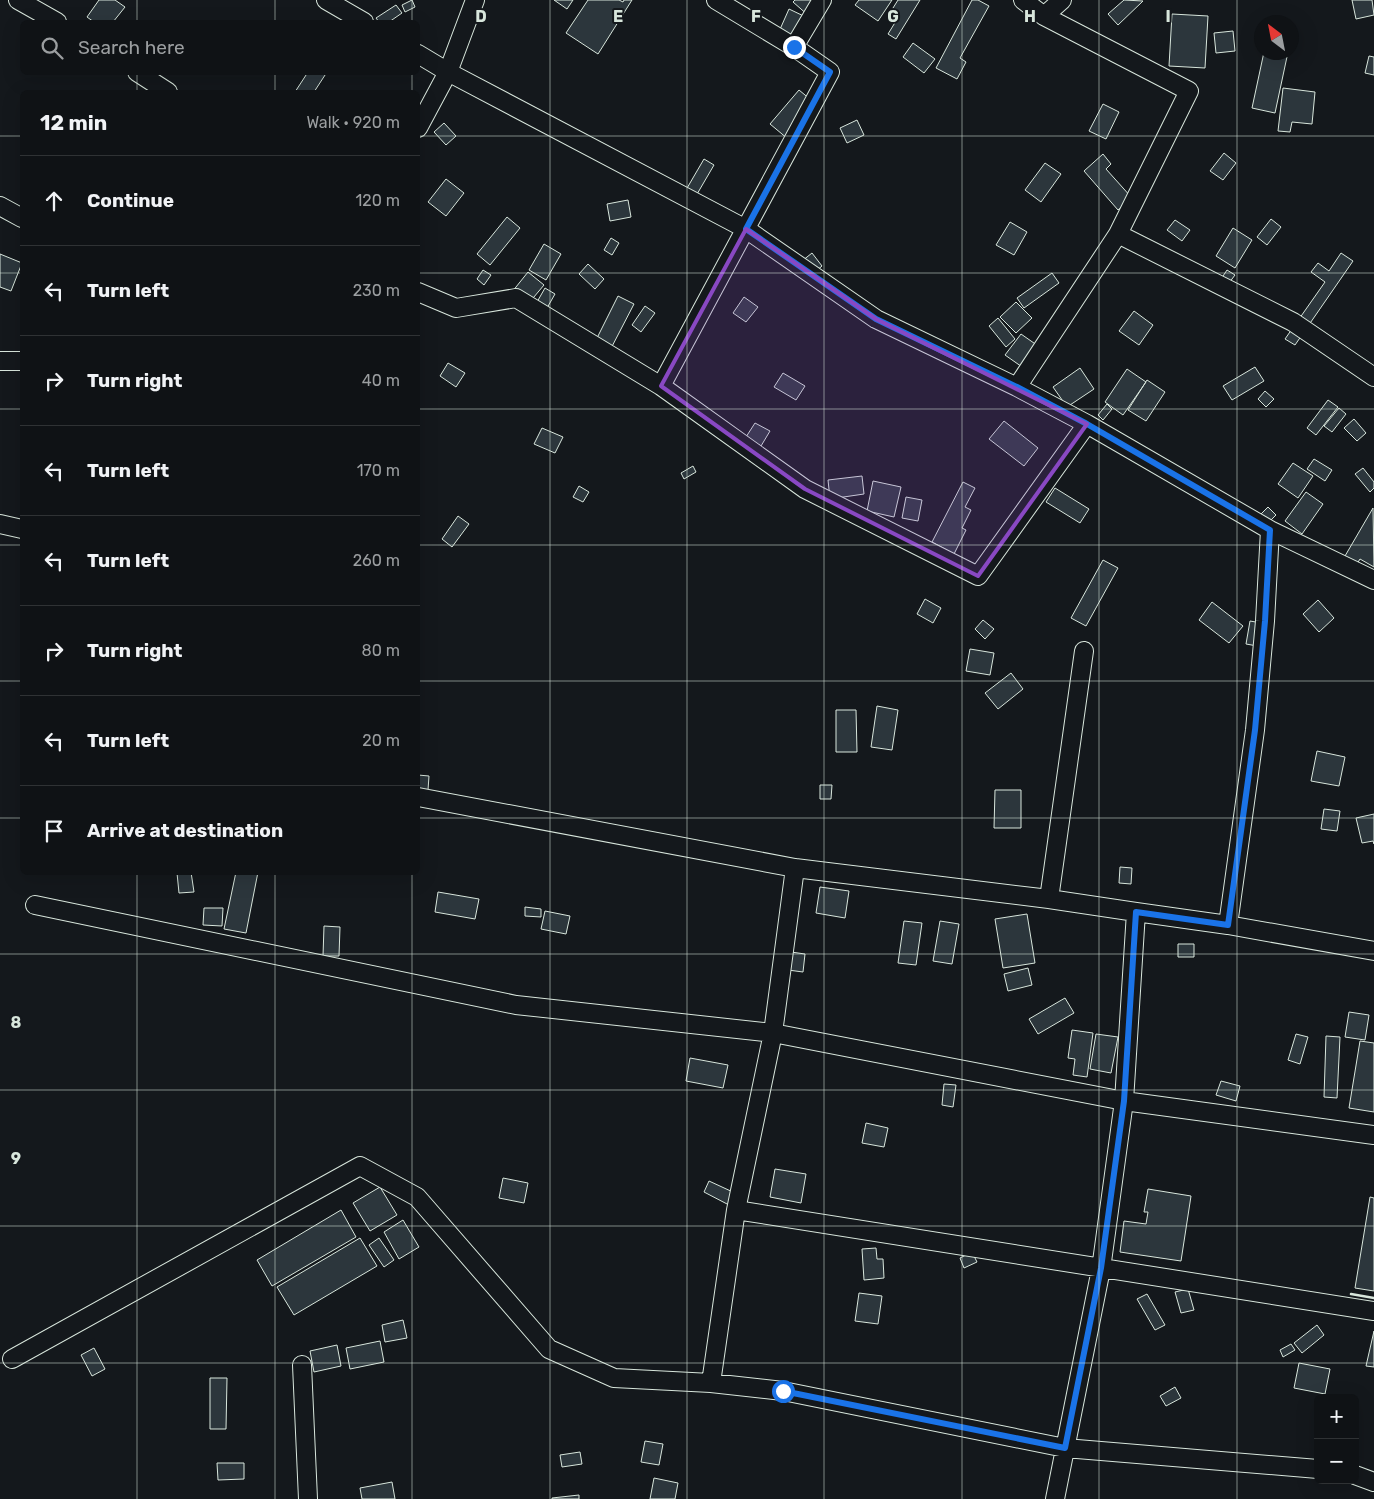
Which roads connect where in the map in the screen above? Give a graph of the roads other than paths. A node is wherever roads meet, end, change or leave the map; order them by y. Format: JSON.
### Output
{"nodes":[{"id":1,"x":18,"y":0,"type":"edge"},
{"id":2,"x":326,"y":0,"type":"edge"},
{"id":3,"x":475,"y":0,"type":"edge"},
{"id":4,"x":716,"y":0,"type":"edge"},
{"id":5,"x":822,"y":0,"type":"edge"},
{"id":6,"x":1023,"y":0,"type":"edge"},
{"id":7,"x":1062,"y":0,"type":"edge"},
{"id":8,"x":1044,"y":16,"type":"junction"},
{"id":9,"x":53,"y":20,"type":"edge"},
{"id":10,"x":361,"y":20,"type":"edge"},
{"id":11,"x":794,"y":47,"type":"junction"},
{"id":12,"x":420,"y":55,"type":"edge"},
{"id":13,"x":448,"y":72,"type":"junction"},
{"id":14,"x":142,"y":75,"type":"edge"},
{"id":15,"x":165,"y":90,"type":"edge"},
{"id":16,"x":420,"y":124,"type":"edge"},
{"id":17,"x":0,"y":206,"type":"edge"},
{"id":18,"x":20,"y":217,"type":"edge"},
{"id":19,"x":746,"y":229,"type":"junction"},
{"id":20,"x":1118,"y":234,"type":"junction"},
{"id":21,"x":420,"y":293,"type":"edge"},
{"id":22,"x":0,"y":360,"type":"edge"},
{"id":23,"x":20,"y":361,"type":"edge"},
{"id":24,"x":1374,"y":377,"type":"edge"},
{"id":25,"x":661,"y":386,"type":"junction"},
{"id":26,"x":1017,"y":387,"type":"junction"},
{"id":27,"x":1087,"y":424,"type":"junction"},
{"id":28,"x":0,"y":524,"type":"edge"},
{"id":29,"x":20,"y":529,"type":"edge"},
{"id":30,"x":1270,"y":530,"type":"junction"},
{"id":31,"x":1374,"y":580,"type":"edge"},
{"id":32,"x":1084,"y":651,"type":"dead end"},
{"id":33,"x":420,"y":797,"type":"edge"},
{"id":34,"x":795,"y":868,"type":"junction"},
{"id":35,"x":1049,"y":899,"type":"junction"},
{"id":36,"x":35,"y":905,"type":"dead end"},
{"id":37,"x":1136,"y":912,"type":"junction"},
{"id":38,"x":1228,"y":925,"type":"junction"},
{"id":39,"x":1374,"y":951,"type":"edge"},
{"id":40,"x":772,"y":1033,"type":"junction"},
{"id":41,"x":1124,"y":1101,"type":"junction"},
{"id":42,"x":1374,"y":1135,"type":"edge"},
{"id":43,"x":736,"y":1210,"type":"junction"},
{"id":44,"x":1101,"y":1268,"type":"junction"},
{"id":45,"x":1374,"y":1310,"type":"edge"},
{"id":46,"x":12,"y":1359,"type":"dead end"},
{"id":47,"x":302,"y":1365,"type":"dead end"},
{"id":48,"x":711,"y":1384,"type":"junction"},
{"id":49,"x":1065,"y":1448,"type":"junction"},
{"id":50,"x":1314,"y":1469,"type":"edge"},
{"id":51,"x":1359,"y":1476,"type":"edge"},
{"id":52,"x":1374,"y":1482,"type":"edge"},
{"id":53,"x":308,"y":1499,"type":"edge"},
{"id":54,"x":1055,"y":1499,"type":"edge"}],
"edges":[{"from":1,"to":9,"type":"street"},
{"from":2,"to":10,"type":"street"},
{"from":3,"to":13,"type":"street"},
{"from":4,"to":11,"type":"street"},
{"from":5,"to":11,"type":"street"},
{"from":6,"to":8,"type":"street"},
{"from":7,"to":8,"type":"street"},
{"from":8,"to":20,"type":"street"},
{"from":11,"to":19,"type":"street"},
{"from":12,"to":13,"type":"street"},
{"from":13,"to":16,"type":"street"},
{"from":13,"to":19,"type":"street"},
{"from":14,"to":15,"type":"street"},
{"from":17,"to":18,"type":"street"},
{"from":19,"to":25,"type":"street"},
{"from":19,"to":26,"type":"street"},
{"from":20,"to":24,"type":"street"},
{"from":20,"to":26,"type":"street"},
{"from":21,"to":25,"type":"street"},
{"from":22,"to":23,"type":"street"},
{"from":25,"to":27,"type":"street"},
{"from":26,"to":27,"type":"street"},
{"from":27,"to":30,"type":"street"},
{"from":28,"to":29,"type":"street"},
{"from":30,"to":31,"type":"street"},
{"from":30,"to":38,"type":"street"},
{"from":32,"to":35,"type":"street"},
{"from":33,"to":34,"type":"street"},
{"from":34,"to":35,"type":"street"},
{"from":34,"to":40,"type":"street"},
{"from":35,"to":37,"type":"street"},
{"from":36,"to":40,"type":"street"},
{"from":37,"to":38,"type":"street"},
{"from":37,"to":41,"type":"street"},
{"from":38,"to":39,"type":"street"},
{"from":40,"to":41,"type":"street"},
{"from":40,"to":43,"type":"street"},
{"from":41,"to":42,"type":"street"},
{"from":41,"to":44,"type":"street"},
{"from":43,"to":44,"type":"street"},
{"from":43,"to":48,"type":"street"},
{"from":44,"to":45,"type":"street"},
{"from":44,"to":49,"type":"street"},
{"from":46,"to":48,"type":"street"},
{"from":47,"to":53,"type":"street"},
{"from":48,"to":49,"type":"street"},
{"from":49,"to":50,"type":"street"},
{"from":49,"to":54,"type":"street"},
{"from":51,"to":52,"type":"street"}]}
